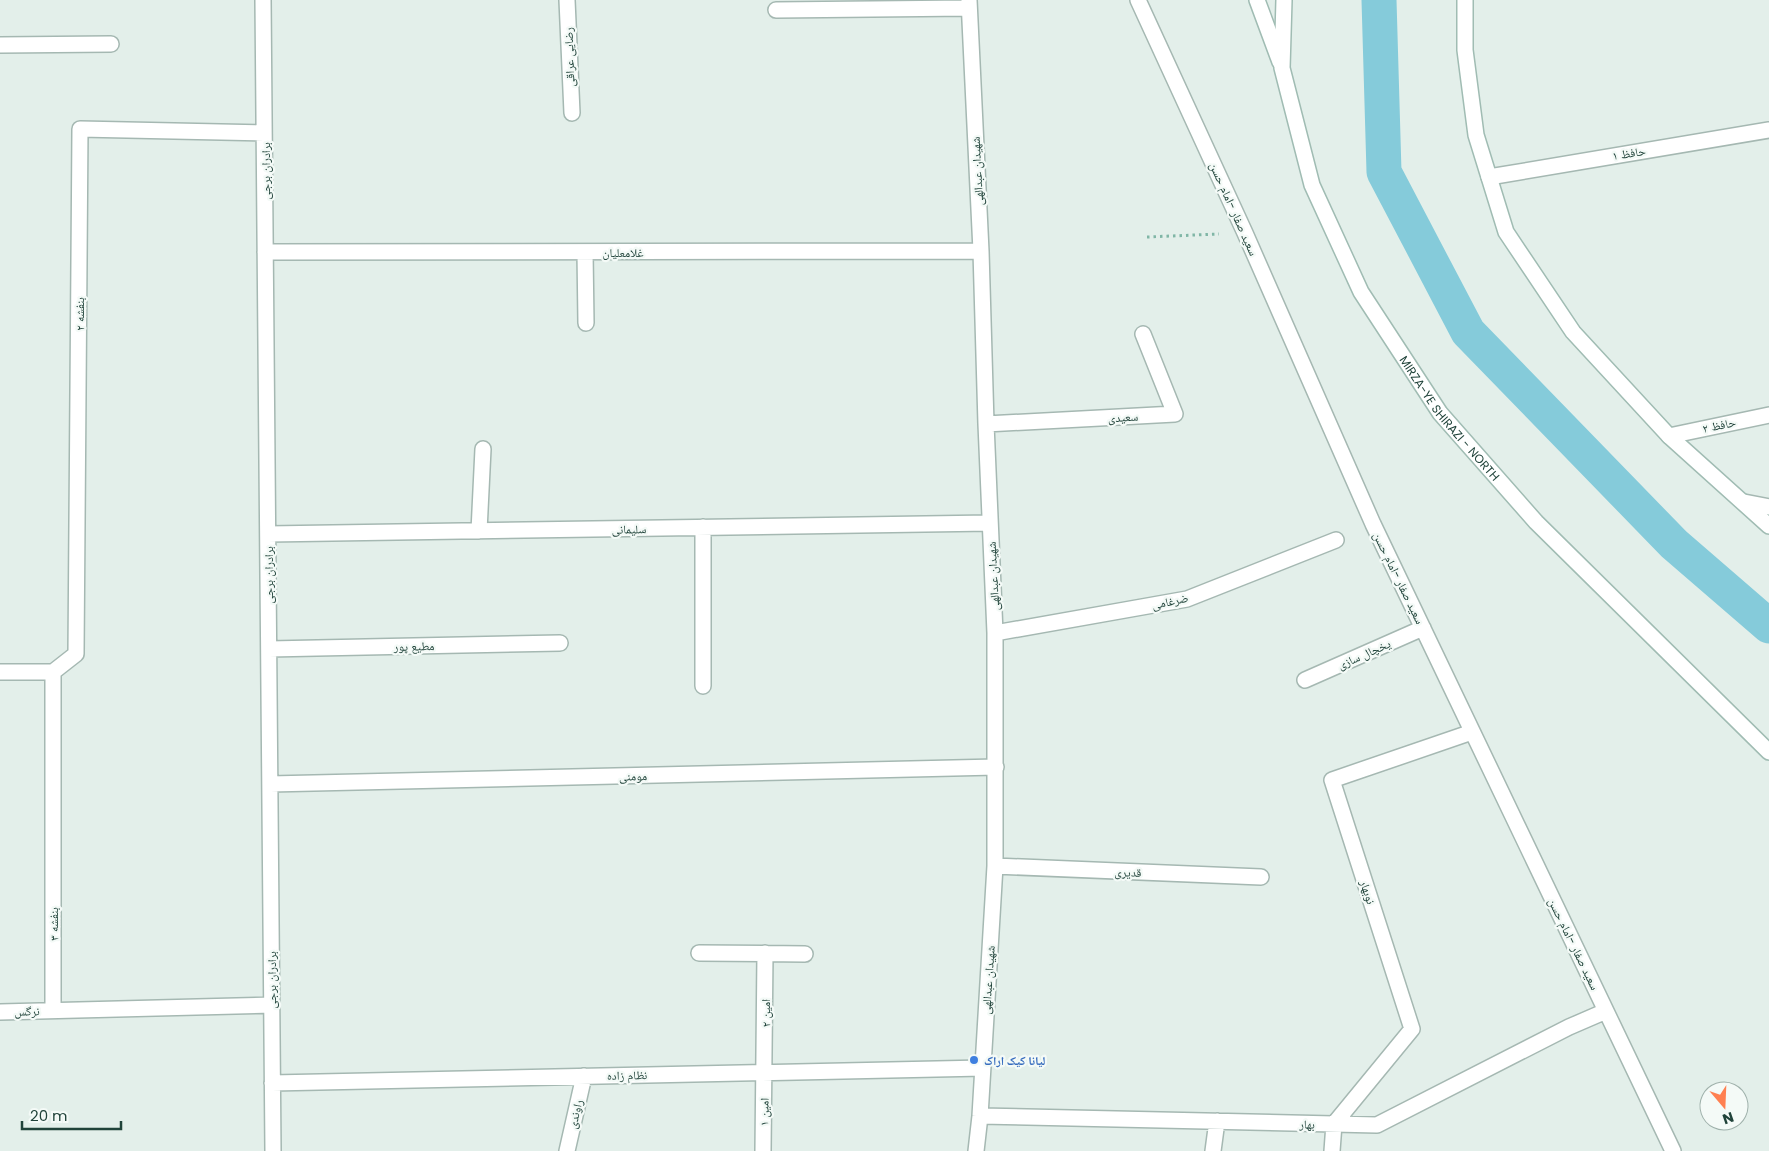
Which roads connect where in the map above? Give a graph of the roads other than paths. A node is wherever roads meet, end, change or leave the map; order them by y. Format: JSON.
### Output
{"nodes":[{"id":1,"x":263,"y":0,"type":"edge"},
{"id":2,"x":567,"y":0,"type":"edge"},
{"id":3,"x":1138,"y":0,"type":"edge"},
{"id":4,"x":1257,"y":0,"type":"edge"},
{"id":5,"x":1284,"y":0,"type":"edge"},
{"id":6,"x":1465,"y":0,"type":"edge"},
{"id":7,"x":969,"y":4,"type":"edge"},
{"id":8,"x":776,"y":10,"type":"dead end"},
{"id":9,"x":111,"y":44,"type":"dead end"},
{"id":10,"x":0,"y":45,"type":"edge"},
{"id":11,"x":1282,"y":68,"type":"junction"},
{"id":12,"x":572,"y":113,"type":"dead end"},
{"id":13,"x":1769,"y":130,"type":"edge"},
{"id":14,"x":264,"y":133,"type":"junction"},
{"id":15,"x":1489,"y":176,"type":"junction"},
{"id":16,"x":981,"y":251,"type":"junction"},
{"id":17,"x":265,"y":252,"type":"junction"},
{"id":18,"x":585,"y":252,"type":"junction"},
{"id":19,"x":586,"y":323,"type":"dead end"},
{"id":20,"x":1143,"y":334,"type":"dead end"},
{"id":21,"x":1769,"y":415,"type":"edge"},
{"id":22,"x":986,"y":424,"type":"junction"},
{"id":23,"x":1669,"y":436,"type":"junction"},
{"id":24,"x":483,"y":449,"type":"dead end"},
{"id":25,"x":1744,"y":502,"type":"junction"},
{"id":26,"x":1769,"y":507,"type":"edge"},
{"id":27,"x":990,"y":523,"type":"junction"},
{"id":28,"x":1769,"y":526,"type":"edge"},
{"id":29,"x":703,"y":528,"type":"junction"},
{"id":30,"x":479,"y":531,"type":"junction"},
{"id":31,"x":268,"y":534,"type":"junction"},
{"id":32,"x":1336,"y":540,"type":"dead end"},
{"id":33,"x":1423,"y":628,"type":"junction"},
{"id":34,"x":995,"y":633,"type":"junction"},
{"id":35,"x":560,"y":643,"type":"dead end"},
{"id":36,"x":269,"y":649,"type":"junction"},
{"id":37,"x":0,"y":672,"type":"edge"},
{"id":38,"x":53,"y":672,"type":"junction"},
{"id":39,"x":1305,"y":680,"type":"dead end"},
{"id":40,"x":703,"y":686,"type":"dead end"},
{"id":41,"x":1472,"y":732,"type":"junction"},
{"id":42,"x":1769,"y":752,"type":"edge"},
{"id":43,"x":996,"y":768,"type":"junction"},
{"id":44,"x":270,"y":784,"type":"junction"},
{"id":45,"x":995,"y":866,"type":"junction"},
{"id":46,"x":1261,"y":877,"type":"dead end"},
{"id":47,"x":699,"y":953,"type":"dead end"},
{"id":48,"x":765,"y":953,"type":"junction"},
{"id":49,"x":805,"y":954,"type":"dead end"},
{"id":50,"x":272,"y":1005,"type":"junction"},
{"id":51,"x":53,"y":1010,"type":"junction"},
{"id":52,"x":1606,"y":1011,"type":"junction"},
{"id":53,"x":0,"y":1012,"type":"edge"},
{"id":54,"x":982,"y":1068,"type":"junction"},
{"id":55,"x":764,"y":1073,"type":"junction"},
{"id":56,"x":584,"y":1076,"type":"junction"},
{"id":57,"x":272,"y":1083,"type":"junction"},
{"id":58,"x":980,"y":1116,"type":"junction"},
{"id":59,"x":1217,"y":1122,"type":"junction"},
{"id":60,"x":1334,"y":1124,"type":"junction"},
{"id":61,"x":273,"y":1151,"type":"edge"},
{"id":62,"x":566,"y":1151,"type":"edge"},
{"id":63,"x":763,"y":1151,"type":"edge"},
{"id":64,"x":976,"y":1151,"type":"edge"},
{"id":65,"x":1213,"y":1151,"type":"edge"},
{"id":66,"x":1332,"y":1151,"type":"edge"},
{"id":67,"x":1673,"y":1151,"type":"edge"}],
"edges":[{"from":1,"to":14,"type":"street","name":"برادران برجی"},
{"from":2,"to":12,"type":"street","name":"رضایی عراقی"},
{"from":3,"to":33,"type":"street","name":"سعید صفار -امام حسن"},
{"from":4,"to":11,"type":"street"},
{"from":5,"to":11,"type":"street","name":"MIRZA-YE SHIRAZI - NORTH"},
{"from":6,"to":15,"type":"street"},
{"from":7,"to":8,"type":"street"},
{"from":7,"to":16,"type":"street","name":"شهیدان عبدالهی"},
{"from":9,"to":10,"type":"street"},
{"from":11,"to":42,"type":"street","name":"MIRZA-YE SHIRAZI - NORTH"},
{"from":13,"to":15,"type":"street","name":"حافظ ۱"},
{"from":14,"to":17,"type":"street","name":"برادران برجی"},
{"from":14,"to":38,"type":"street","name":"بنفشه ۲"},
{"from":15,"to":23,"type":"street"},
{"from":16,"to":18,"type":"street","name":"غلامعلیان"},
{"from":16,"to":22,"type":"street","name":"شهیدان عبدالهی"},
{"from":17,"to":18,"type":"street","name":"غلامعلیان"},
{"from":17,"to":31,"type":"street","name":"برادران برجی"},
{"from":18,"to":19,"type":"street"},
{"from":20,"to":22,"type":"street","name":"سعیدی"},
{"from":21,"to":23,"type":"street","name":"حافظ ۲"},
{"from":22,"to":27,"type":"street","name":"شهیدان عبدالهی"},
{"from":23,"to":25,"type":"street"},
{"from":24,"to":30,"type":"street"},
{"from":25,"to":26,"type":"street"},
{"from":25,"to":28,"type":"street"},
{"from":27,"to":29,"type":"street","name":"سلیمانی"},
{"from":27,"to":34,"type":"street","name":"شهیدان عبدالهی"},
{"from":29,"to":30,"type":"street","name":"سلیمانی"},
{"from":29,"to":40,"type":"street"},
{"from":30,"to":31,"type":"street","name":"سلیمانی"},
{"from":31,"to":36,"type":"street","name":"برادران برجی"},
{"from":32,"to":34,"type":"street","name":"ضرغامی"},
{"from":33,"to":39,"type":"street","name":"یخچال سازی"},
{"from":33,"to":41,"type":"street","name":"سعید صفار -امام حسن"},
{"from":34,"to":43,"type":"street","name":"شهیدان عبدالهی"},
{"from":35,"to":36,"type":"street","name":"مطیع پور"},
{"from":36,"to":44,"type":"street","name":"برادران برجی"},
{"from":37,"to":38,"type":"street"},
{"from":38,"to":51,"type":"street","name":"بنفشه ۳"},
{"from":41,"to":52,"type":"street","name":"سعید صفار -امام حسن"},
{"from":41,"to":60,"type":"street","name":"نوبهار"},
{"from":43,"to":44,"type":"street","name":"مومنی"},
{"from":43,"to":45,"type":"street","name":"شهیدان عبدالهی"},
{"from":44,"to":50,"type":"street","name":"برادران برجی"},
{"from":45,"to":46,"type":"street","name":"قدیری"},
{"from":45,"to":54,"type":"street","name":"شهیدان عبدالهی"},
{"from":47,"to":48,"type":"street"},
{"from":48,"to":49,"type":"street"},
{"from":48,"to":55,"type":"street","name":"امین ۲"},
{"from":50,"to":51,"type":"street"},
{"from":50,"to":57,"type":"street","name":"برادران برجی"},
{"from":51,"to":53,"type":"street","name":"نرگس"},
{"from":52,"to":60,"type":"street","name":"بهار"},
{"from":52,"to":67,"type":"street","name":"سعید صفار -امام حسن"},
{"from":54,"to":55,"type":"street","name":"نظام زاده"},
{"from":54,"to":58,"type":"street","name":"شهیدان عبدالهی"},
{"from":55,"to":56,"type":"street","name":"نظام زاده"},
{"from":55,"to":63,"type":"street","name":"امین ۱"},
{"from":56,"to":57,"type":"street","name":"نظام زاده"},
{"from":56,"to":62,"type":"street","name":"راوندی"},
{"from":57,"to":61,"type":"street","name":"برادران برجی"},
{"from":58,"to":59,"type":"street","name":"بهار"},
{"from":58,"to":64,"type":"street","name":"شهیدان عبدالهی"},
{"from":59,"to":60,"type":"street","name":"بهار"},
{"from":59,"to":65,"type":"street"},
{"from":60,"to":66,"type":"street"}]}
